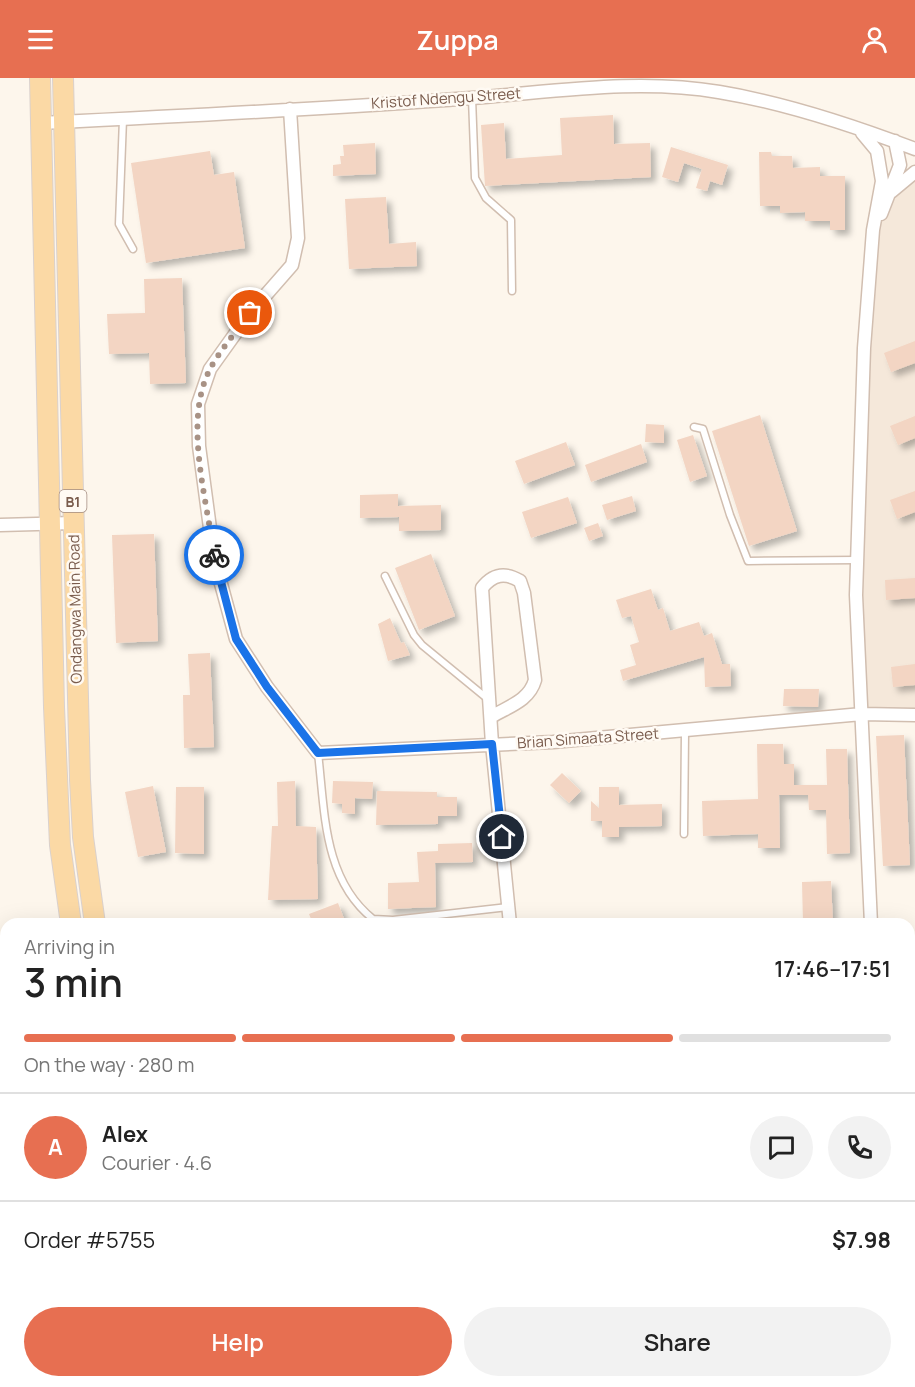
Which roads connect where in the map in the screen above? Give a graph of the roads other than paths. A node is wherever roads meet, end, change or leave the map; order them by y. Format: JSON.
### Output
{"nodes":[{"id":1,"x":40,"y":78,"type":"edge"},
{"id":2,"x":63,"y":78,"type":"edge"},
{"id":3,"x":578,"y":82,"type":"edge"},
{"id":4,"x":472,"y":98,"type":"junction"},
{"id":5,"x":290,"y":109,"type":"junction"},
{"id":6,"x":123,"y":119,"type":"junction"},
{"id":7,"x":64,"y":122,"type":"junction"},
{"id":8,"x":41,"y":123,"type":"junction"},
{"id":9,"x":859,"y":130,"type":"junction"},
{"id":10,"x":895,"y":141,"type":"junction"},
{"id":11,"x":915,"y":149,"type":"edge"},
{"id":12,"x":915,"y":172,"type":"edge"},
{"id":13,"x":891,"y":192,"type":"junction"},
{"id":14,"x":873,"y":230,"type":"junction"},
{"id":15,"x":133,"y":249,"type":"dead end"},
{"id":16,"x":512,"y":291,"type":"dead end"},
{"id":17,"x":694,"y":427,"type":"dead end"},
{"id":18,"x":73,"y":523,"type":"junction"},
{"id":19,"x":48,"y":524,"type":"junction"},
{"id":20,"x":0,"y":525,"type":"edge"},
{"id":21,"x":857,"y":560,"type":"junction"},
{"id":22,"x":385,"y":576,"type":"dead end"},
{"id":23,"x":489,"y":700,"type":"junction"},
{"id":24,"x":862,"y":714,"type":"junction"},
{"id":25,"x":915,"y":715,"type":"edge"},
{"id":26,"x":491,"y":717,"type":"junction"},
{"id":27,"x":685,"y":732,"type":"junction"},
{"id":28,"x":492,"y":744,"type":"junction"},
{"id":29,"x":318,"y":753,"type":"junction"},
{"id":30,"x":684,"y":834,"type":"dead end"},
{"id":31,"x":509,"y":907,"type":"junction"},
{"id":32,"x":71,"y":918,"type":"edge"},
{"id":33,"x":94,"y":918,"type":"edge"},
{"id":34,"x":372,"y":918,"type":"edge"},
{"id":35,"x":411,"y":918,"type":"edge"},
{"id":36,"x":510,"y":918,"type":"edge"},
{"id":37,"x":871,"y":918,"type":"edge"}],
"edges":[{"from":1,"to":8,"type":"main road","name":"Ondangwa Main Road","number":"B1"},
{"from":2,"to":7,"type":"main road","name":"Ondangwa Main Road","number":"B1"},
{"from":3,"to":4,"type":"street","name":"Kristof Ndengu Street"},
{"from":3,"to":9,"type":"street","name":"Kristof Ndengu Street"},
{"from":4,"to":5,"type":"street","name":"Kristof Ndengu Street"},
{"from":4,"to":16,"type":"lane"},
{"from":5,"to":6,"type":"street","name":"Kristof Ndengu Street"},
{"from":5,"to":29,"type":"street"},
{"from":6,"to":7,"type":"street","name":"Kristof Ndengu Street"},
{"from":6,"to":15,"type":"lane"},
{"from":7,"to":8,"type":"street","name":"Kristof Ndengu Street"},
{"from":7,"to":18,"type":"main road","name":"Ondangwa Main Road","number":"B1"},
{"from":8,"to":19,"type":"main road","name":"Ondangwa Main Road","number":"B1"},
{"from":9,"to":10,"type":"street","name":"Kristof Ndengu Street"},
{"from":9,"to":14,"type":"street"},
{"from":10,"to":11,"type":"street","name":"Kristof Ndengu Street"},
{"from":10,"to":13,"type":"street"},
{"from":12,"to":13,"type":"street"},
{"from":13,"to":14,"type":"street"},
{"from":14,"to":21,"type":"street"},
{"from":17,"to":21,"type":"lane"},
{"from":18,"to":19,"type":"street"},
{"from":18,"to":33,"type":"main road","name":"Ondangwa Main Road","number":"B1"},
{"from":19,"to":20,"type":"street"},
{"from":19,"to":32,"type":"main road","name":"Ondangwa Main Road","number":"B1"},
{"from":21,"to":24,"type":"street"},
{"from":22,"to":23,"type":"lane"},
{"from":23,"to":26,"type":"street"},
{"from":23,"to":26,"type":"street"},
{"from":24,"to":25,"type":"street","name":"Brian Simaata Street"},
{"from":24,"to":27,"type":"street","name":"Brian Simaata Street"},
{"from":24,"to":37,"type":"street"},
{"from":26,"to":28,"type":"street"},
{"from":27,"to":28,"type":"street","name":"Brian Simaata Street"},
{"from":27,"to":30,"type":"lane"},
{"from":28,"to":29,"type":"street","name":"Brian Simaata Street"},
{"from":28,"to":31,"type":"street"},
{"from":29,"to":34,"type":"lane"},
{"from":31,"to":35,"type":"lane"},
{"from":31,"to":36,"type":"street"}]}
